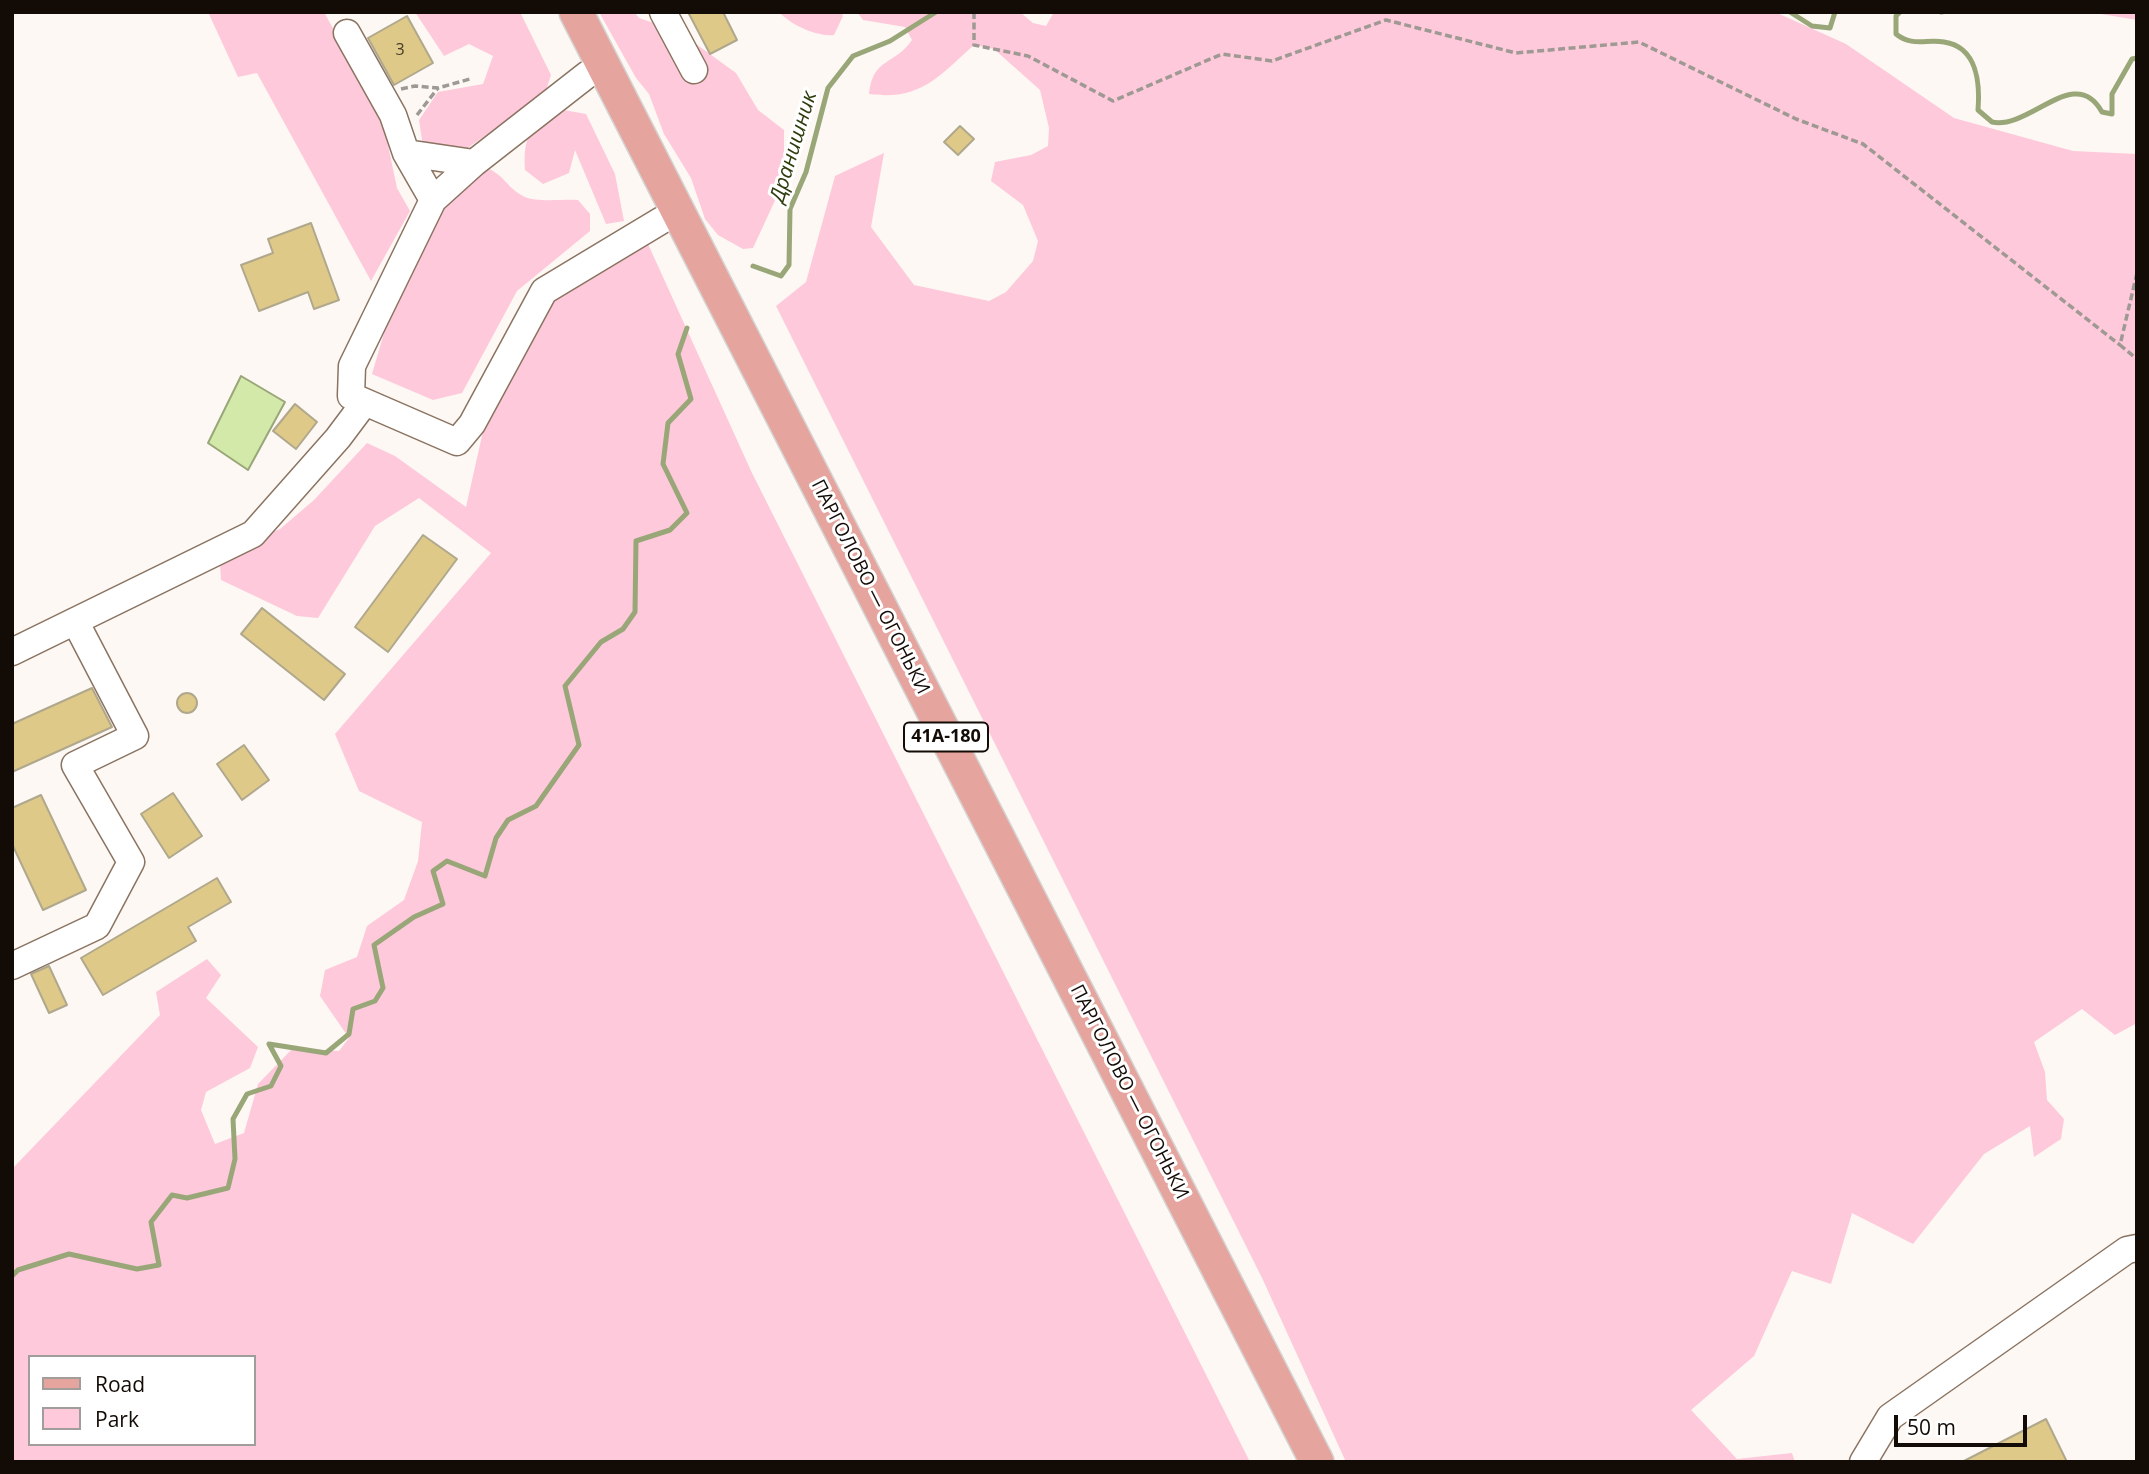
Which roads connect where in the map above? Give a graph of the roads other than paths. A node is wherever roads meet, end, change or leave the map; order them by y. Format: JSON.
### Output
{"nodes":[{"id":1,"x":556,"y":12,"type":"edge"},
{"id":2,"x":576,"y":12,"type":"edge"},
{"id":3,"x":663,"y":12,"type":"edge"},
{"id":4,"x":347,"y":33,"type":"dead end"},
{"id":5,"x":694,"y":70,"type":"dead end"},
{"id":6,"x":588,"y":74,"type":"junction"},
{"id":7,"x":403,"y":144,"type":"junction"},
{"id":8,"x":474,"y":163,"type":"junction"},
{"id":9,"x":433,"y":200,"type":"junction"},
{"id":10,"x":662,"y":220,"type":"junction"},
{"id":11,"x":365,"y":402,"type":"junction"},
{"id":12,"x":75,"y":621,"type":"junction"},
{"id":13,"x":12,"y":652,"type":"edge"},
{"id":14,"x":12,"y":966,"type":"edge"},
{"id":15,"x":2137,"y":1248,"type":"edge"},
{"id":16,"x":1296,"y":1462,"type":"edge"},
{"id":17,"x":1317,"y":1462,"type":"edge"},
{"id":18,"x":1863,"y":1462,"type":"edge"}],
"edges":[{"from":1,"to":6,"type":"main road","name":"ПАРГОЛОВО — ОГОНЬКИ","number":"41А-180"},
{"from":2,"to":17,"type":"main road","name":"ПАРГОЛОВО — ОГОНЬКИ","number":"41А-180"},
{"from":3,"to":5,"type":"lane"},
{"from":4,"to":7,"type":"lane"},
{"from":6,"to":8,"type":"lane"},
{"from":6,"to":10,"type":"main road","name":"ПАРГОЛОВО — ОГОНЬКИ","number":"41А-180"},
{"from":7,"to":8,"type":"lane"},
{"from":7,"to":9,"type":"lane"},
{"from":8,"to":9,"type":"lane"},
{"from":9,"to":11,"type":"lane"},
{"from":10,"to":11,"type":"lane"},
{"from":10,"to":16,"type":"main road","name":"ПАРГОЛОВО — ОГОНЬКИ","number":"41А-180"},
{"from":11,"to":12,"type":"lane"},
{"from":12,"to":13,"type":"lane"},
{"from":12,"to":14,"type":"lane"},
{"from":15,"to":18,"type":"lane"}]}
